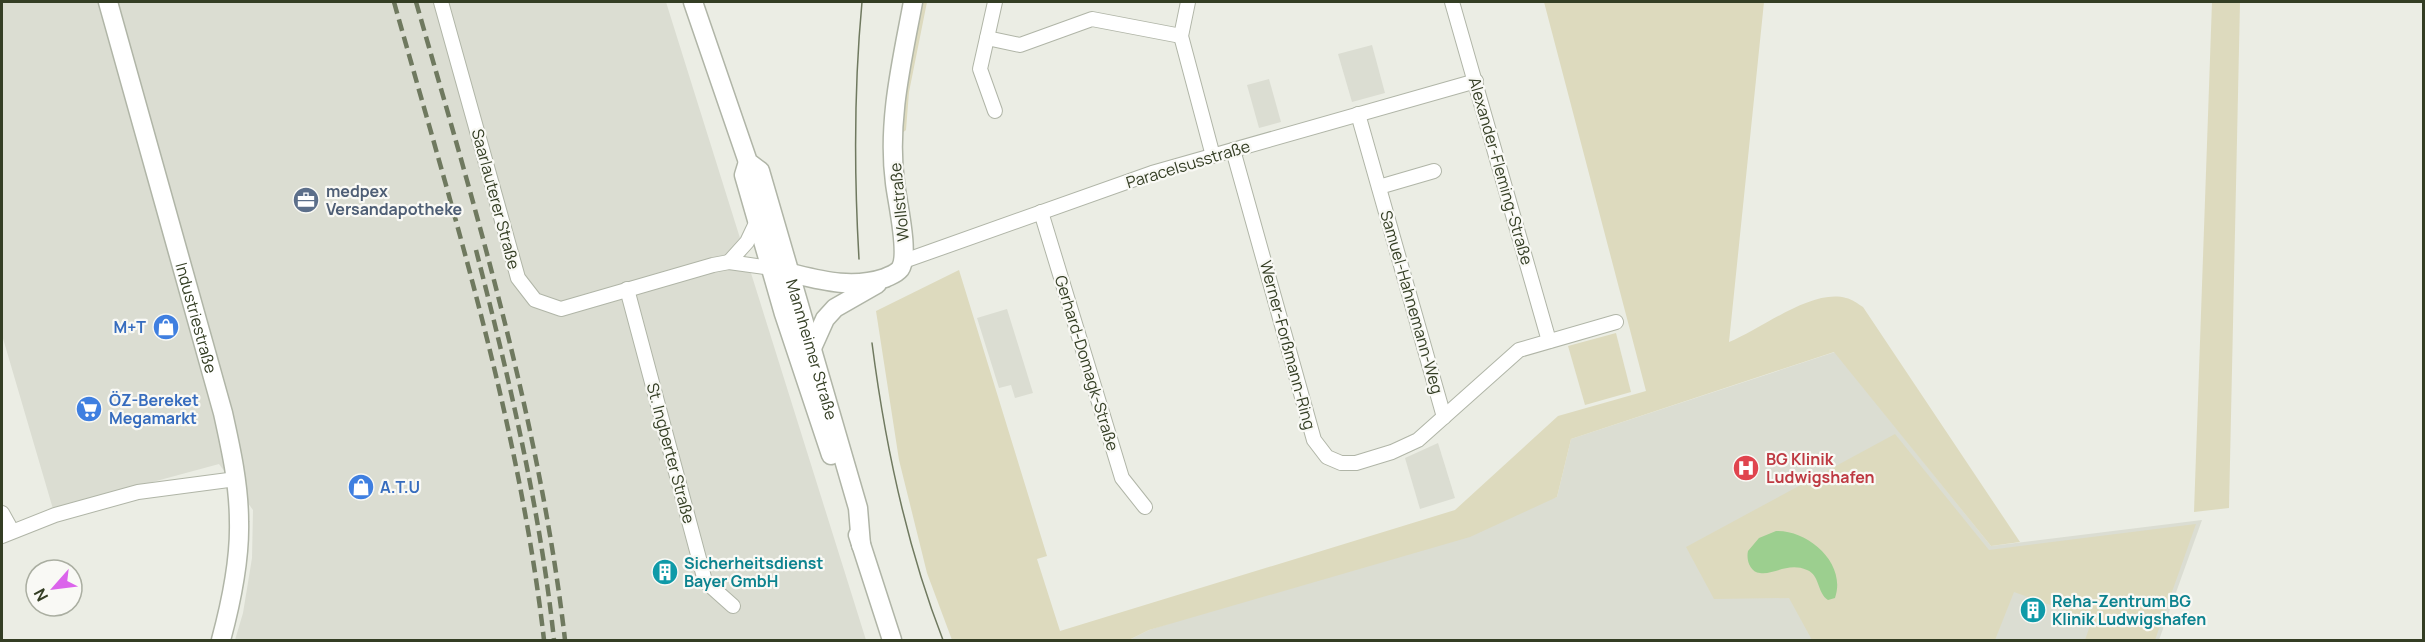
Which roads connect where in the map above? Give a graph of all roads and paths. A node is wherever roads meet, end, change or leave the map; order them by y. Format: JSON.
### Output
{"nodes":[{"id":1,"x":108,"y":2,"type":"edge"},
{"id":2,"x":441,"y":2,"type":"edge"},
{"id":3,"x":693,"y":2,"type":"edge"},
{"id":4,"x":913,"y":2,"type":"edge"},
{"id":5,"x":994,"y":2,"type":"edge"},
{"id":6,"x":1188,"y":2,"type":"edge"},
{"id":7,"x":1452,"y":2,"type":"edge"},
{"id":8,"x":1181,"y":36,"type":"junction"},
{"id":9,"x":987,"y":38,"type":"junction"},
{"id":10,"x":1476,"y":81,"type":"junction"},
{"id":11,"x":995,"y":111,"type":"dead end"},
{"id":12,"x":1358,"y":114,"type":"junction"},
{"id":13,"x":1233,"y":150,"type":"junction"},
{"id":14,"x":1213,"y":156,"type":"junction"},
{"id":15,"x":748,"y":162,"type":"junction"},
{"id":16,"x":1434,"y":171,"type":"dead end"},
{"id":17,"x":1379,"y":187,"type":"junction"},
{"id":18,"x":1041,"y":212,"type":"junction"},
{"id":19,"x":757,"y":221,"type":"junction"},
{"id":20,"x":729,"y":262,"type":"junction"},
{"id":21,"x":900,"y":267,"type":"junction"},
{"id":22,"x":771,"y":268,"type":"junction"},
{"id":23,"x":789,"y":273,"type":"junction"},
{"id":24,"x":627,"y":289,"type":"junction"},
{"id":25,"x":1616,"y":322,"type":"dead end"},
{"id":26,"x":1549,"y":341,"type":"junction"},
{"id":27,"x":812,"y":348,"type":"junction"},
{"id":28,"x":1444,"y":417,"type":"junction"},
{"id":29,"x":236,"y":479,"type":"junction"},
{"id":30,"x":1145,"y":507,"type":"dead end"},
{"id":31,"x":2,"y":513,"type":"edge"},
{"id":32,"x":7,"y":534,"type":"edge"},
{"id":33,"x":861,"y":545,"type":"junction"},
{"id":34,"x":733,"y":606,"type":"dead end"},
{"id":35,"x":221,"y":640,"type":"edge"},
{"id":36,"x":892,"y":640,"type":"edge"}],
"edges":[{"from":1,"to":29,"type":"street","name":"Industriestraße"},
{"from":2,"to":24,"type":"street","name":"Saarlauterer Straße"},
{"from":3,"to":15,"type":"street","name":"Mannheimer Straße"},
{"from":4,"to":21,"type":"street","name":"Wollstraße"},
{"from":5,"to":9,"type":"street"},
{"from":6,"to":8,"type":"street"},
{"from":7,"to":10,"type":"street","name":"Alexander-Fleming-Straße"},
{"from":8,"to":9,"type":"street"},
{"from":8,"to":14,"type":"street"},
{"from":9,"to":11,"type":"street"},
{"from":10,"to":12,"type":"street","name":"Paracelsusstraße"},
{"from":10,"to":26,"type":"street","name":"Alexander-Fleming-Straße"},
{"from":12,"to":13,"type":"street","name":"Paracelsusstraße"},
{"from":12,"to":17,"type":"street","name":"Samuel-Hahnemann-Weg"},
{"from":13,"to":14,"type":"street","name":"Paracelsusstraße"},
{"from":13,"to":28,"type":"street","name":"Werner-Forßmann-Ring"},
{"from":14,"to":18,"type":"street","name":"Paracelsusstraße"},
{"from":15,"to":19,"type":"street","name":"Mannheimer Straße"},
{"from":15,"to":23,"type":"street","name":"Mannheimer Straße"},
{"from":16,"to":17,"type":"street"},
{"from":17,"to":28,"type":"street","name":"Samuel-Hahnemann-Weg"},
{"from":18,"to":21,"type":"street","name":"Paracelsusstraße"},
{"from":18,"to":30,"type":"street","name":"Gerhard-Domagk-Straße"},
{"from":19,"to":20,"type":"street"},
{"from":19,"to":22,"type":"street","name":"Mannheimer Straße"},
{"from":20,"to":22,"type":"street","name":"Saarlauterer Straße"},
{"from":20,"to":24,"type":"street","name":"Saarlauterer Straße"},
{"from":21,"to":23,"type":"street"},
{"from":21,"to":27,"type":"street"},
{"from":22,"to":23,"type":"street"},
{"from":22,"to":33,"type":"street","name":"Mannheimer Straße"},
{"from":23,"to":27,"type":"street","name":"Mannheimer Straße"},
{"from":24,"to":34,"type":"street","name":"St. Ingberter Straße"},
{"from":25,"to":26,"type":"street","name":"Werner-Forßmann-Ring"},
{"from":26,"to":28,"type":"street","name":"Werner-Forßmann-Ring"},
{"from":27,"to":33,"type":"street","name":"Mannheimer Straße"},
{"from":29,"to":32,"type":"street"},
{"from":29,"to":35,"type":"street","name":"Industriestraße"},
{"from":31,"to":32,"type":"street"},
{"from":33,"to":36,"type":"street","name":"Mannheimer Straße"}]}
